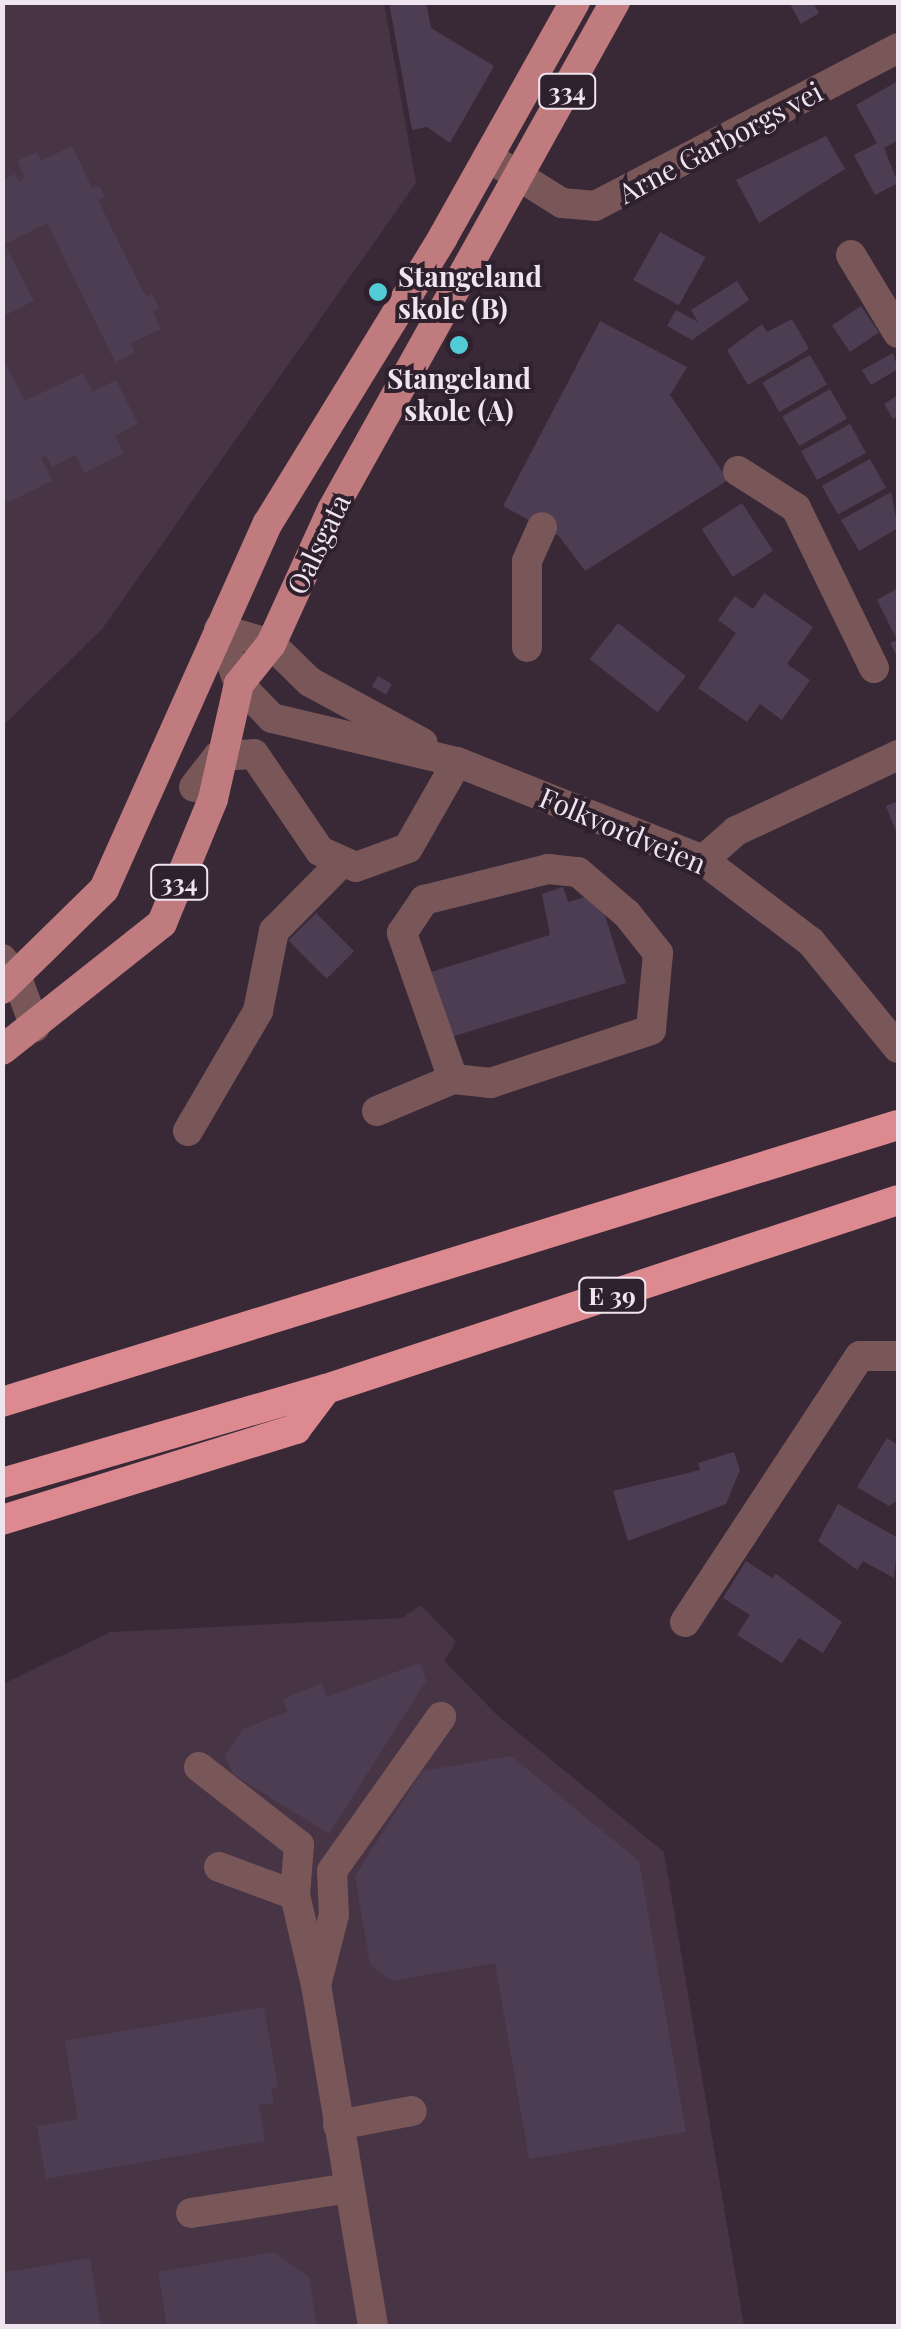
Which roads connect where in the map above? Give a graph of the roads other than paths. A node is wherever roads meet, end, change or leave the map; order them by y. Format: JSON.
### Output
{"nodes":[{"id":1,"x":575,"y":2,"type":"edge"},
{"id":2,"x":615,"y":2,"type":"edge"},
{"id":3,"x":898,"y":48,"type":"edge"},
{"id":4,"x":488,"y":156,"type":"junction"},
{"id":5,"x":520,"y":179,"type":"junction"},
{"id":6,"x":851,"y":255,"type":"dead end"},
{"id":7,"x":898,"y":333,"type":"edge"},
{"id":8,"x":738,"y":471,"type":"dead end"},
{"id":9,"x":542,"y":527,"type":"dead end"},
{"id":10,"x":219,"y":629,"type":"junction"},
{"id":11,"x":270,"y":644,"type":"junction"},
{"id":12,"x":528,"y":647,"type":"dead end"},
{"id":13,"x":874,"y":668,"type":"dead end"},
{"id":14,"x":239,"y":684,"type":"junction"},
{"id":15,"x":898,"y":755,"type":"edge"},
{"id":16,"x":458,"y":762,"type":"junction"},
{"id":17,"x":194,"y":787,"type":"dead end"},
{"id":18,"x":408,"y":848,"type":"junction"},
{"id":19,"x":703,"y":860,"type":"junction"},
{"id":20,"x":340,"y":865,"type":"junction"},
{"id":21,"x":424,"y":900,"type":"junction"},
{"id":22,"x":8,"y":975,"type":"edge"},
{"id":23,"x":2,"y":1013,"type":"edge"},
{"id":24,"x":35,"y":1027,"type":"junction"},
{"id":25,"x":898,"y":1048,"type":"edge"},
{"id":26,"x":2,"y":1050,"type":"edge"},
{"id":27,"x":453,"y":1078,"type":"junction"},
{"id":28,"x":378,"y":1111,"type":"dead end"},
{"id":29,"x":898,"y":1126,"type":"edge"},
{"id":30,"x":188,"y":1131,"type":"dead end"},
{"id":31,"x":898,"y":1200,"type":"edge"},
{"id":32,"x":898,"y":1356,"type":"edge"},
{"id":33,"x":326,"y":1389,"type":"junction"},
{"id":34,"x":3,"y":1402,"type":"edge"},
{"id":35,"x":2,"y":1483,"type":"edge"},
{"id":36,"x":2,"y":1520,"type":"edge"},
{"id":37,"x":685,"y":1622,"type":"dead end"},
{"id":38,"x":441,"y":1716,"type":"dead end"},
{"id":39,"x":199,"y":1767,"type":"dead end"},
{"id":40,"x":219,"y":1868,"type":"dead end"},
{"id":41,"x":295,"y":1895,"type":"junction"},
{"id":42,"x":316,"y":1985,"type":"junction"},
{"id":43,"x":412,"y":2110,"type":"dead end"},
{"id":44,"x":338,"y":2126,"type":"junction"},
{"id":45,"x":348,"y":2188,"type":"junction"},
{"id":46,"x":190,"y":2213,"type":"dead end"},
{"id":47,"x":373,"y":2326,"type":"edge"}],
"edges":[{"from":1,"to":4,"type":"main road","name":"Oalsgata","number":"334"},
{"from":2,"to":5,"type":"main road","name":"Oalsgata","number":"334"},
{"from":3,"to":5,"type":"street","name":"Arne Garborgs vei"},
{"from":4,"to":5,"type":"street","name":"Arne Garborgs vei"},
{"from":4,"to":10,"type":"main road","name":"Oalsgata","number":"334"},
{"from":5,"to":11,"type":"main road","name":"Oalsgata","number":"334"},
{"from":6,"to":7,"type":"street"},
{"from":8,"to":13,"type":"street"},
{"from":9,"to":12,"type":"street"},
{"from":10,"to":11,"type":"street","name":"Folkvordveien"},
{"from":10,"to":14,"type":"street","name":"Folkvordveien"},
{"from":10,"to":22,"type":"main road","name":"Oalsgata","number":"334"},
{"from":11,"to":14,"type":"main road","name":"Oalsgata","number":"334"},
{"from":11,"to":16,"type":"street","name":"Folkvordveien"},
{"from":14,"to":16,"type":"street","name":"Folkvordveien"},
{"from":14,"to":24,"type":"main road","name":"Oalsgata","number":"334"},
{"from":15,"to":19,"type":"street"},
{"from":16,"to":18,"type":"street"},
{"from":16,"to":19,"type":"street","name":"Folkvordveien"},
{"from":17,"to":20,"type":"street"},
{"from":18,"to":20,"type":"street"},
{"from":18,"to":21,"type":"street"},
{"from":19,"to":25,"type":"street","name":"Folkvordveien"},
{"from":20,"to":30,"type":"street"},
{"from":21,"to":27,"type":"street"},
{"from":21,"to":27,"type":"street"},
{"from":22,"to":24,"type":"street"},
{"from":23,"to":24,"type":"street"},
{"from":24,"to":26,"type":"main road","name":"Oalsgata","number":"334"},
{"from":27,"to":28,"type":"street"},
{"from":29,"to":34,"type":"highway"},
{"from":31,"to":33,"type":"highway","number":"E 39"},
{"from":32,"to":37,"type":"street"},
{"from":33,"to":35,"type":"highway","number":"E 39"},
{"from":33,"to":36,"type":"highway"},
{"from":38,"to":42,"type":"street"},
{"from":39,"to":41,"type":"street"},
{"from":40,"to":41,"type":"street"},
{"from":41,"to":42,"type":"street"},
{"from":42,"to":44,"type":"street"},
{"from":43,"to":44,"type":"street"},
{"from":44,"to":45,"type":"street"},
{"from":45,"to":46,"type":"street"},
{"from":45,"to":47,"type":"street"}]}
